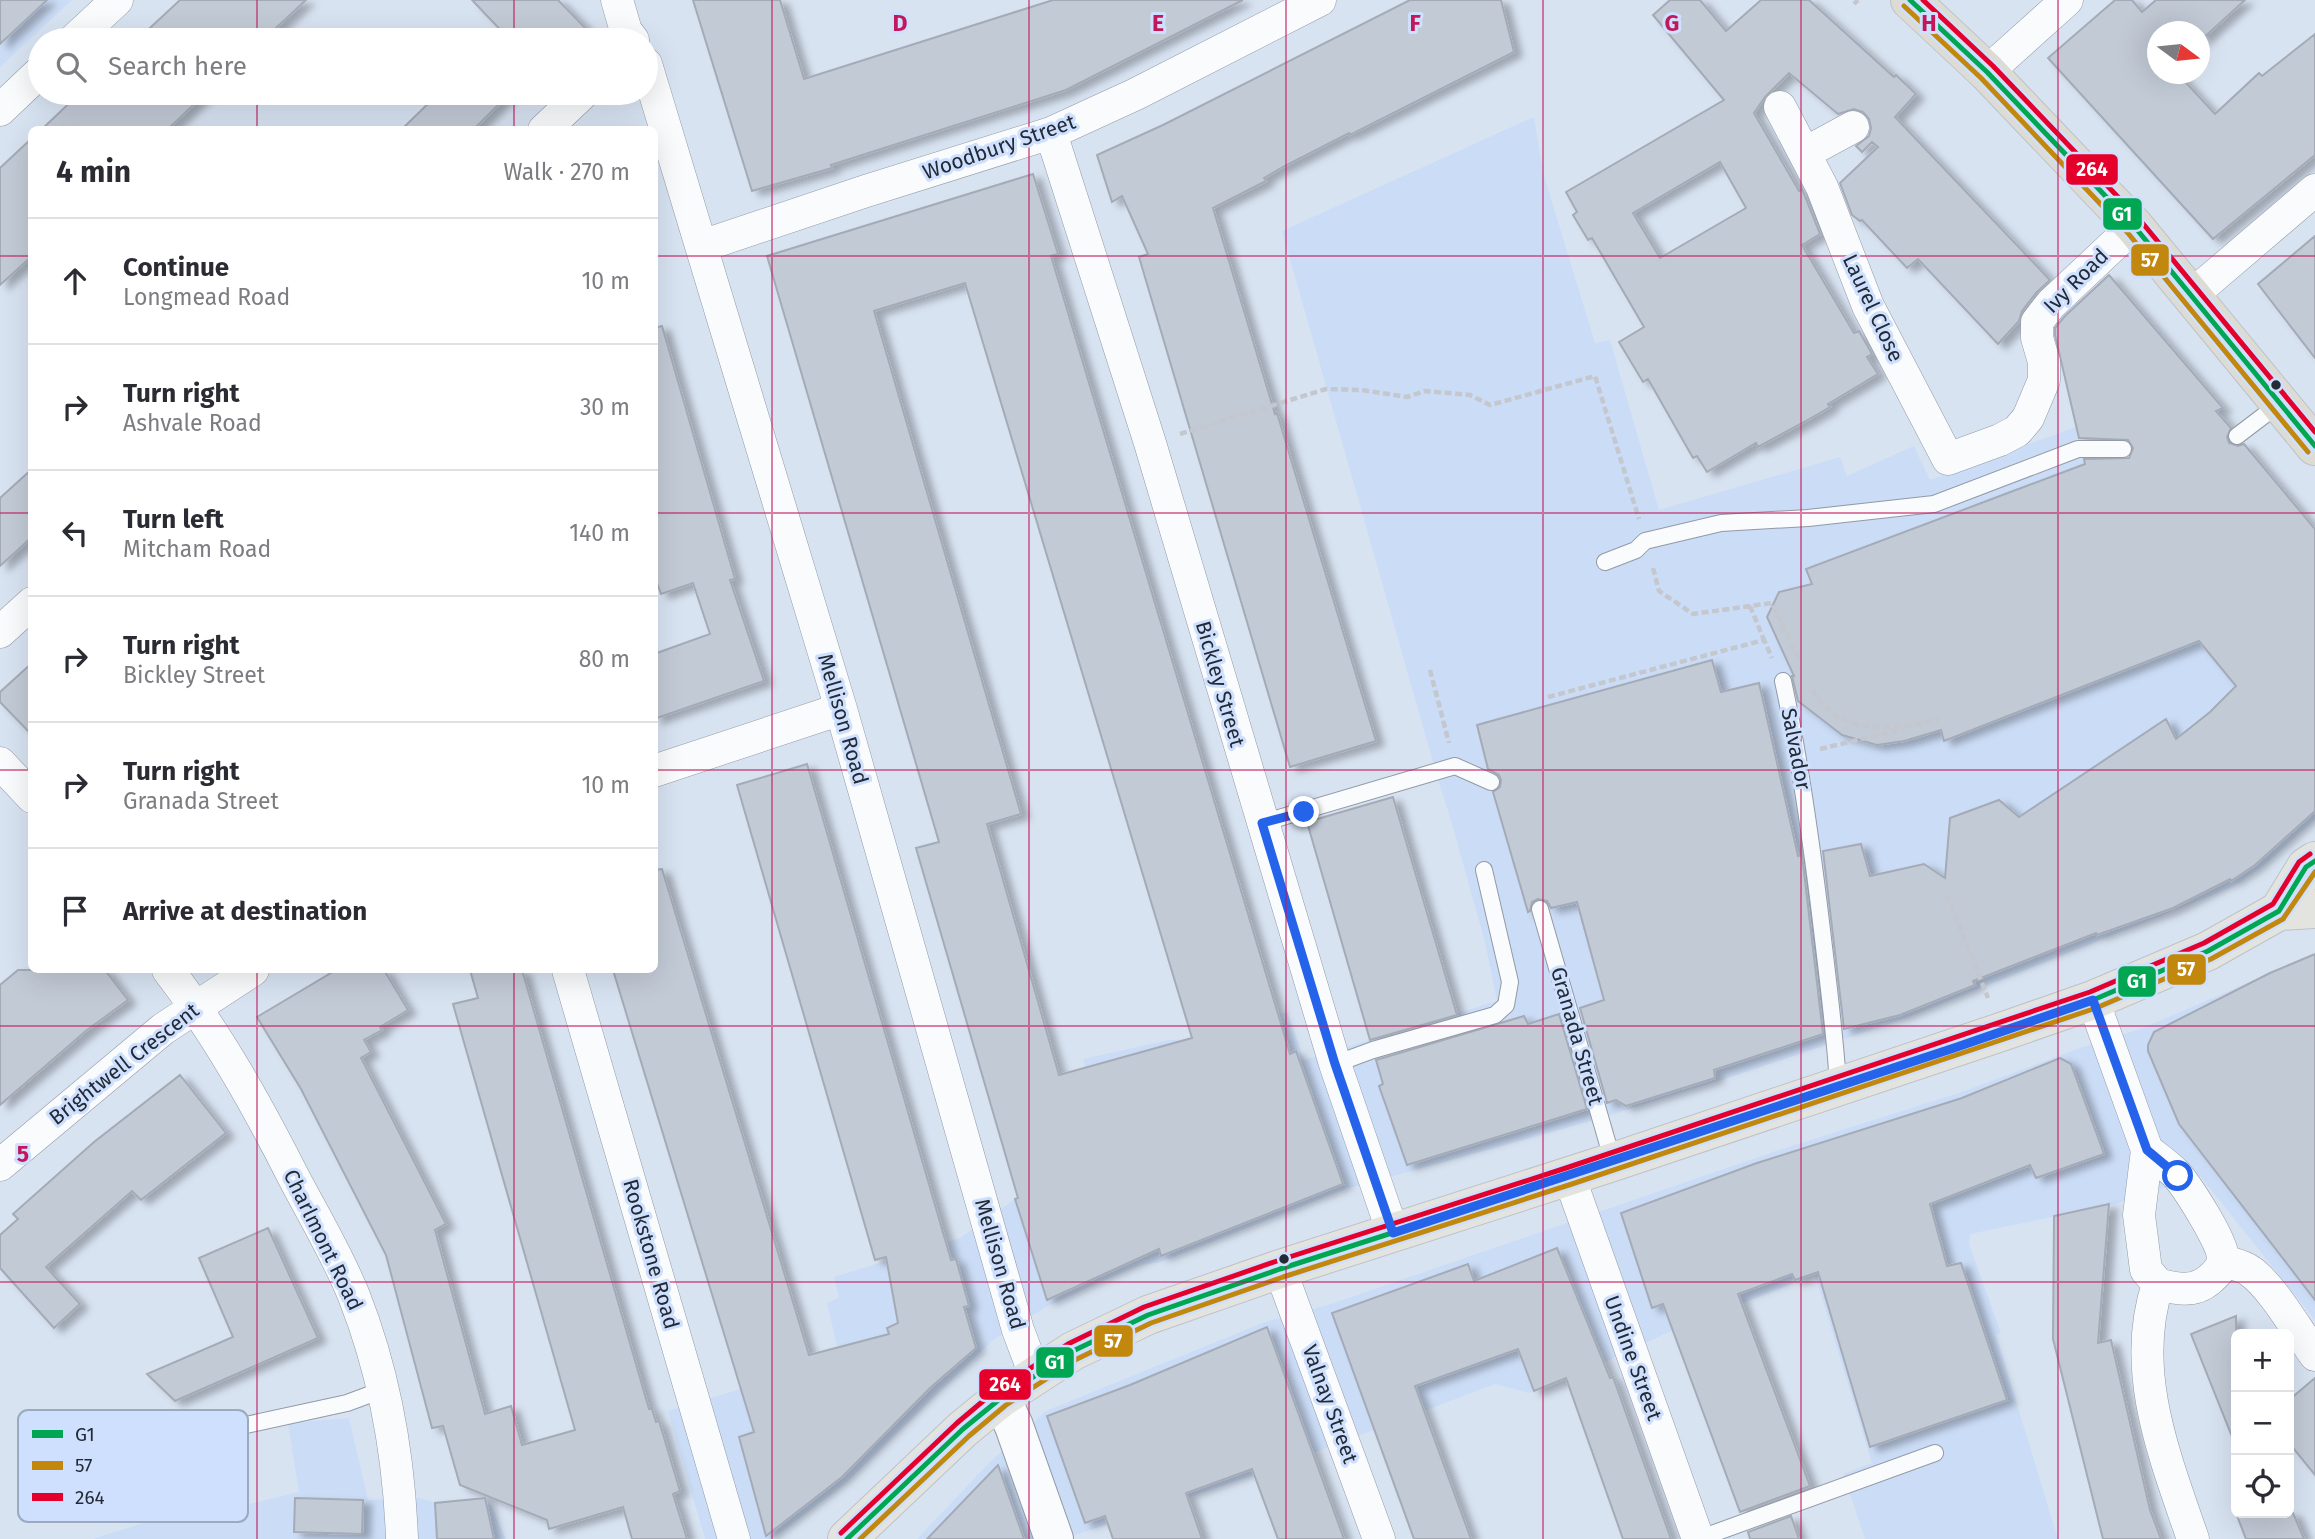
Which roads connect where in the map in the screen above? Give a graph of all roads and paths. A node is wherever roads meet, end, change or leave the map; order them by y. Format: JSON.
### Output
{"nodes":[{"id":1,"x":117,"y":0,"type":"edge"},
{"id":2,"x":617,"y":0,"type":"edge"},
{"id":3,"x":1321,"y":0,"type":"edge"},
{"id":4,"x":1910,"y":0,"type":"edge"},
{"id":5,"x":2067,"y":0,"type":"edge"},
{"id":6,"x":87,"y":28,"type":"edge"},
{"id":7,"x":625,"y":28,"type":"edge"},
{"id":8,"x":1987,"y":72,"type":"junction"},
{"id":9,"x":28,"y":83,"type":"edge"},
{"id":10,"x":658,"y":103,"type":"edge"},
{"id":11,"x":570,"y":105,"type":"edge"},
{"id":12,"x":1780,"y":107,"type":"dead end"},
{"id":13,"x":0,"y":110,"type":"edge"},
{"id":14,"x":548,"y":126,"type":"edge"},
{"id":15,"x":1853,"y":127,"type":"dead end"},
{"id":16,"x":1051,"y":133,"type":"junction"},
{"id":17,"x":1805,"y":153,"type":"junction"},
{"id":18,"x":2315,"y":190,"type":"edge"},
{"id":19,"x":2134,"y":226,"type":"junction"},
{"id":20,"x":702,"y":246,"type":"junction"},
{"id":21,"x":2192,"y":295,"type":"junction"},
{"id":22,"x":2279,"y":404,"type":"junction"},
{"id":23,"x":2237,"y":436,"type":"dead end"},
{"id":24,"x":1150,"y":443,"type":"junction"},
{"id":25,"x":2315,"y":446,"type":"edge"},
{"id":26,"x":2123,"y":449,"type":"dead end"},
{"id":27,"x":1948,"y":459,"type":"joint"},
{"id":28,"x":1645,"y":541,"type":"junction"},
{"id":29,"x":1605,"y":562,"type":"dead end"},
{"id":30,"x":1750,"y":606,"type":"junction"},
{"id":31,"x":28,"y":607,"type":"edge"},
{"id":32,"x":0,"y":632,"type":"edge"},
{"id":33,"x":1764,"y":640,"type":"junction"},
{"id":34,"x":1801,"y":664,"type":"dead end"},
{"id":35,"x":1430,"y":670,"type":"dead end"},
{"id":36,"x":1783,"y":681,"type":"joint"},
{"id":37,"x":1813,"y":688,"type":"dead end"},
{"id":38,"x":1548,"y":697,"type":"dead end"},
{"id":39,"x":841,"y":709,"type":"junction"},
{"id":40,"x":1939,"y":719,"type":"dead end"},
{"id":41,"x":1918,"y":726,"type":"junction"},
{"id":42,"x":1799,"y":754,"type":"junction"},
{"id":43,"x":0,"y":763,"type":"edge"},
{"id":44,"x":1455,"y":766,"type":"junction"},
{"id":45,"x":658,"y":770,"type":"edge"},
{"id":46,"x":1491,"y":782,"type":"dead end"},
{"id":47,"x":28,"y":793,"type":"edge"},
{"id":48,"x":1262,"y":823,"type":"junction"},
{"id":49,"x":2315,"y":861,"type":"edge"},
{"id":50,"x":1484,"y":870,"type":"dead end"},
{"id":51,"x":1947,"y":895,"type":"dead end"},
{"id":52,"x":1540,"y":909,"type":"dead end"},
{"id":53,"x":2297,"y":910,"type":"edge"},
{"id":54,"x":170,"y":973,"type":"edge"},
{"id":55,"x":248,"y":973,"type":"edge"},
{"id":56,"x":569,"y":973,"type":"edge"},
{"id":57,"x":2093,"y":1000,"type":"junction"},
{"id":58,"x":196,"y":1006,"type":"junction"},
{"id":59,"x":2004,"y":1031,"type":"junction"},
{"id":60,"x":1335,"y":1064,"type":"junction"},
{"id":61,"x":1838,"y":1085,"type":"junction"},
{"id":62,"x":2147,"y":1150,"type":"junction"},
{"id":63,"x":1613,"y":1162,"type":"junction"},
{"id":64,"x":0,"y":1165,"type":"edge"},
{"id":65,"x":1570,"y":1176,"type":"junction"},
{"id":66,"x":1393,"y":1233,"type":"junction"},
{"id":67,"x":2224,"y":1261,"type":"junction"},
{"id":68,"x":1280,"y":1269,"type":"junction"},
{"id":69,"x":2158,"y":1284,"type":"junction"},
{"id":70,"x":2315,"y":1355,"type":"edge"},
{"id":71,"x":1035,"y":1375,"type":"junction"},
{"id":72,"x":382,"y":1391,"type":"junction"},
{"id":73,"x":1001,"y":1398,"type":"junction"},
{"id":74,"x":248,"y":1426,"type":"edge"},
{"id":75,"x":1936,"y":1453,"type":"dead end"},
{"id":76,"x":402,"y":1539,"type":"edge"},
{"id":77,"x":734,"y":1539,"type":"edge"},
{"id":78,"x":848,"y":1539,"type":"edge"},
{"id":79,"x":1054,"y":1539,"type":"edge"},
{"id":80,"x":1379,"y":1539,"type":"edge"},
{"id":81,"x":1698,"y":1539,"type":"edge"},
{"id":82,"x":2193,"y":1539,"type":"edge"}],
"edges":[{"from":1,"to":6,"type":"street"},
{"from":2,"to":7,"type":"street"},
{"from":3,"to":16,"type":"street","name":"Woodbury Street"},
{"from":4,"to":8,"type":"highway"},
{"from":5,"to":8,"type":"street"},
{"from":8,"to":19,"type":"highway"},
{"from":9,"to":13,"type":"street"},
{"from":10,"to":20,"type":"street","name":"Mellison Road"},
{"from":11,"to":14,"type":"street"},
{"from":12,"to":17,"type":"street","name":"Laurel Close"},
{"from":15,"to":17,"type":"street"},
{"from":16,"to":20,"type":"street","name":"Woodbury Street"},
{"from":16,"to":24,"type":"street","name":"Bickley Street"},
{"from":17,"to":27,"type":"street","name":"Laurel Close"},
{"from":18,"to":21,"type":"street"},
{"from":19,"to":21,"type":"highway"},
{"from":19,"to":27,"type":"street","name":"Ivy Road"},
{"from":20,"to":39,"type":"street","name":"Mellison Road"},
{"from":21,"to":22,"type":"highway"},
{"from":22,"to":23,"type":"lane"},
{"from":22,"to":25,"type":"highway"},
{"from":24,"to":28,"type":"path"},
{"from":24,"to":48,"type":"street","name":"Bickley Street"},
{"from":26,"to":28,"type":"lane"},
{"from":28,"to":29,"type":"lane"},
{"from":28,"to":30,"type":"path"},
{"from":30,"to":33,"type":"path","name":"Salvador"},
{"from":30,"to":34,"type":"path"},
{"from":31,"to":32,"type":"street"},
{"from":33,"to":36,"type":"path","name":"Salvador"},
{"from":33,"to":38,"type":"path"},
{"from":35,"to":44,"type":"path"},
{"from":36,"to":42,"type":"lane","name":"Salvador"},
{"from":37,"to":41,"type":"path"},
{"from":39,"to":45,"type":"street"},
{"from":39,"to":71,"type":"street","name":"Mellison Road"},
{"from":40,"to":41,"type":"path"},
{"from":41,"to":42,"type":"path"},
{"from":42,"to":61,"type":"lane","name":"Salvador"},
{"from":43,"to":47,"type":"street"},
{"from":44,"to":46,"type":"lane"},
{"from":44,"to":48,"type":"lane"},
{"from":48,"to":60,"type":"street","name":"Bickley Street"},
{"from":49,"to":53,"type":"main road"},
{"from":50,"to":60,"type":"lane"},
{"from":51,"to":59,"type":"path"},
{"from":52,"to":63,"type":"lane","name":"Granada Street"},
{"from":53,"to":57,"type":"main road"},
{"from":54,"to":58,"type":"street","name":"Charlmont Road"},
{"from":55,"to":58,"type":"street","name":"Brightwell Crescent"},
{"from":56,"to":77,"type":"street","name":"Rookstone Road"},
{"from":57,"to":59,"type":"main road"},
{"from":57,"to":62,"type":"street"},
{"from":58,"to":64,"type":"street","name":"Brightwell Crescent"},
{"from":58,"to":72,"type":"street","name":"Charlmont Road"},
{"from":59,"to":61,"type":"main road"},
{"from":60,"to":66,"type":"street","name":"Bickley Street"},
{"from":61,"to":63,"type":"main road"},
{"from":62,"to":67,"type":"street"},
{"from":62,"to":69,"type":"street"},
{"from":63,"to":65,"type":"main road"},
{"from":65,"to":66,"type":"main road"},
{"from":65,"to":81,"type":"street","name":"Undine Street"},
{"from":66,"to":68,"type":"main road"},
{"from":67,"to":69,"type":"street"},
{"from":67,"to":70,"type":"street"},
{"from":68,"to":71,"type":"main road"},
{"from":68,"to":80,"type":"street","name":"Valnay Street"},
{"from":69,"to":82,"type":"street"},
{"from":71,"to":73,"type":"main road"},
{"from":72,"to":74,"type":"lane"},
{"from":72,"to":76,"type":"street","name":"Charlmont Road"},
{"from":73,"to":78,"type":"main road"},
{"from":73,"to":79,"type":"street"},
{"from":75,"to":81,"type":"lane"}]}
